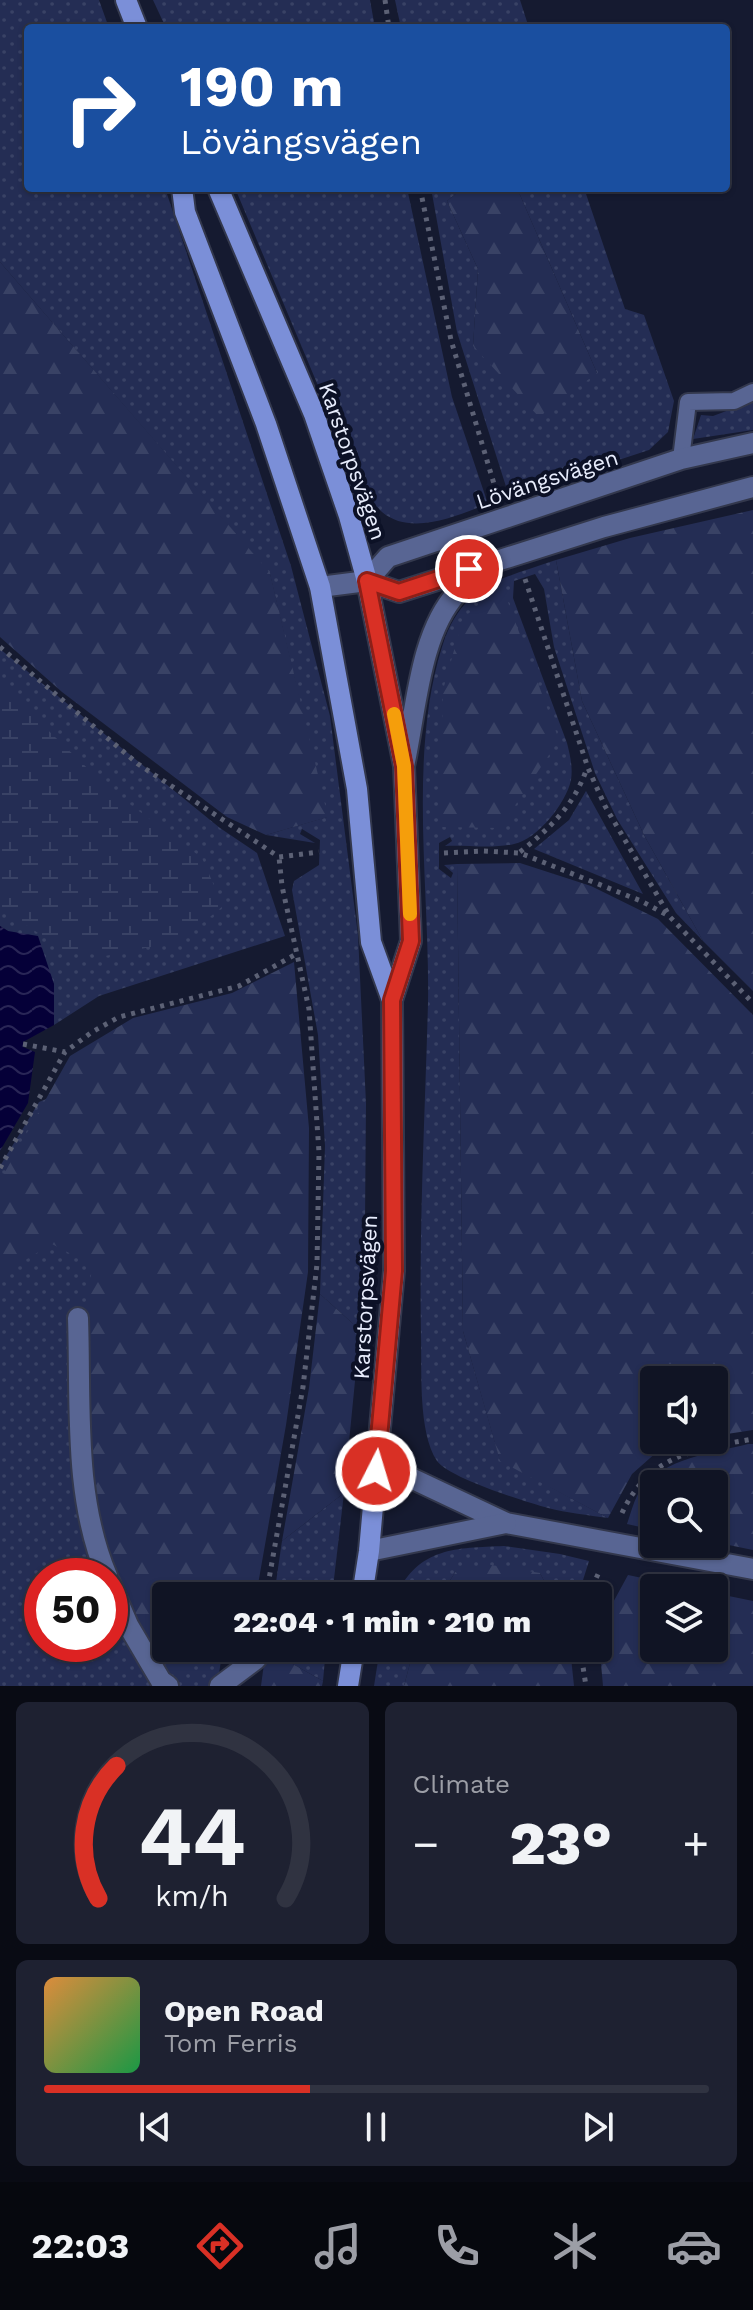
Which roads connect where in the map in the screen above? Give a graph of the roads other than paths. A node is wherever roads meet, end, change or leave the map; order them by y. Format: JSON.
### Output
{"nodes":[{"id":1,"x":126,"y":0,"type":"edge"},
{"id":2,"x":135,"y":24,"type":"edge"},
{"id":3,"x":182,"y":192,"type":"edge"},
{"id":4,"x":220,"y":192,"type":"edge"},
{"id":5,"x":753,"y":392,"type":"edge"},
{"id":6,"x":753,"y":443,"type":"edge"},
{"id":7,"x":681,"y":459,"type":"junction"},
{"id":8,"x":753,"y":487,"type":"edge"},
{"id":9,"x":493,"y":562,"type":"junction"},
{"id":10,"x":367,"y":581,"type":"junction"},
{"id":11,"x":320,"y":587,"type":"junction"},
{"id":12,"x":404,"y":766,"type":"junction"},
{"id":13,"x":392,"y":1000,"type":"junction"},
{"id":14,"x":78,"y":1318,"type":"dead end"},
{"id":15,"x":376,"y":1471,"type":"junction"},
{"id":16,"x":506,"y":1523,"type":"junction"},
{"id":17,"x":369,"y":1551,"type":"junction"},
{"id":18,"x":100,"y":1558,"type":"edge"},
{"id":19,"x":753,"y":1569,"type":"edge"},
{"id":20,"x":364,"y":1582,"type":"edge"},
{"id":21,"x":128,"y":1625,"type":"edge"},
{"id":22,"x":252,"y":1662,"type":"edge"},
{"id":23,"x":352,"y":1662,"type":"edge"},
{"id":24,"x":168,"y":1686,"type":"edge"},
{"id":25,"x":220,"y":1686,"type":"edge"},
{"id":26,"x":348,"y":1686,"type":"edge"}],
"edges":[{"from":1,"to":2,"type":"main road"},
{"from":3,"to":11,"type":"main road","name":"Karstorpsvägen"},
{"from":4,"to":10,"type":"main road","name":"Karstorpsvägen"},
{"from":5,"to":7,"type":"lane"},
{"from":6,"to":7,"type":"street","name":"Lövängsvägen"},
{"from":7,"to":10,"type":"street","name":"Lövängsvägen"},
{"from":8,"to":9,"type":"street"},
{"from":9,"to":10,"type":"street"},
{"from":9,"to":12,"type":"street"},
{"from":10,"to":11,"type":"street"},
{"from":10,"to":12,"type":"main road","name":"Karstorpsvägen"},
{"from":11,"to":13,"type":"main road","name":"Karstorpsvägen"},
{"from":12,"to":13,"type":"main road","name":"Karstorpsvägen"},
{"from":13,"to":15,"type":"main road","name":"Karstorpsvägen"},
{"from":14,"to":18,"type":"street"},
{"from":15,"to":16,"type":"street"},
{"from":15,"to":17,"type":"main road","name":"Karstorpsvägen"},
{"from":16,"to":17,"type":"street"},
{"from":16,"to":19,"type":"street"},
{"from":17,"to":20,"type":"main road","name":"Karstorpsvägen"},
{"from":21,"to":24,"type":"street"},
{"from":22,"to":25,"type":"street"},
{"from":23,"to":26,"type":"main road"}]}
